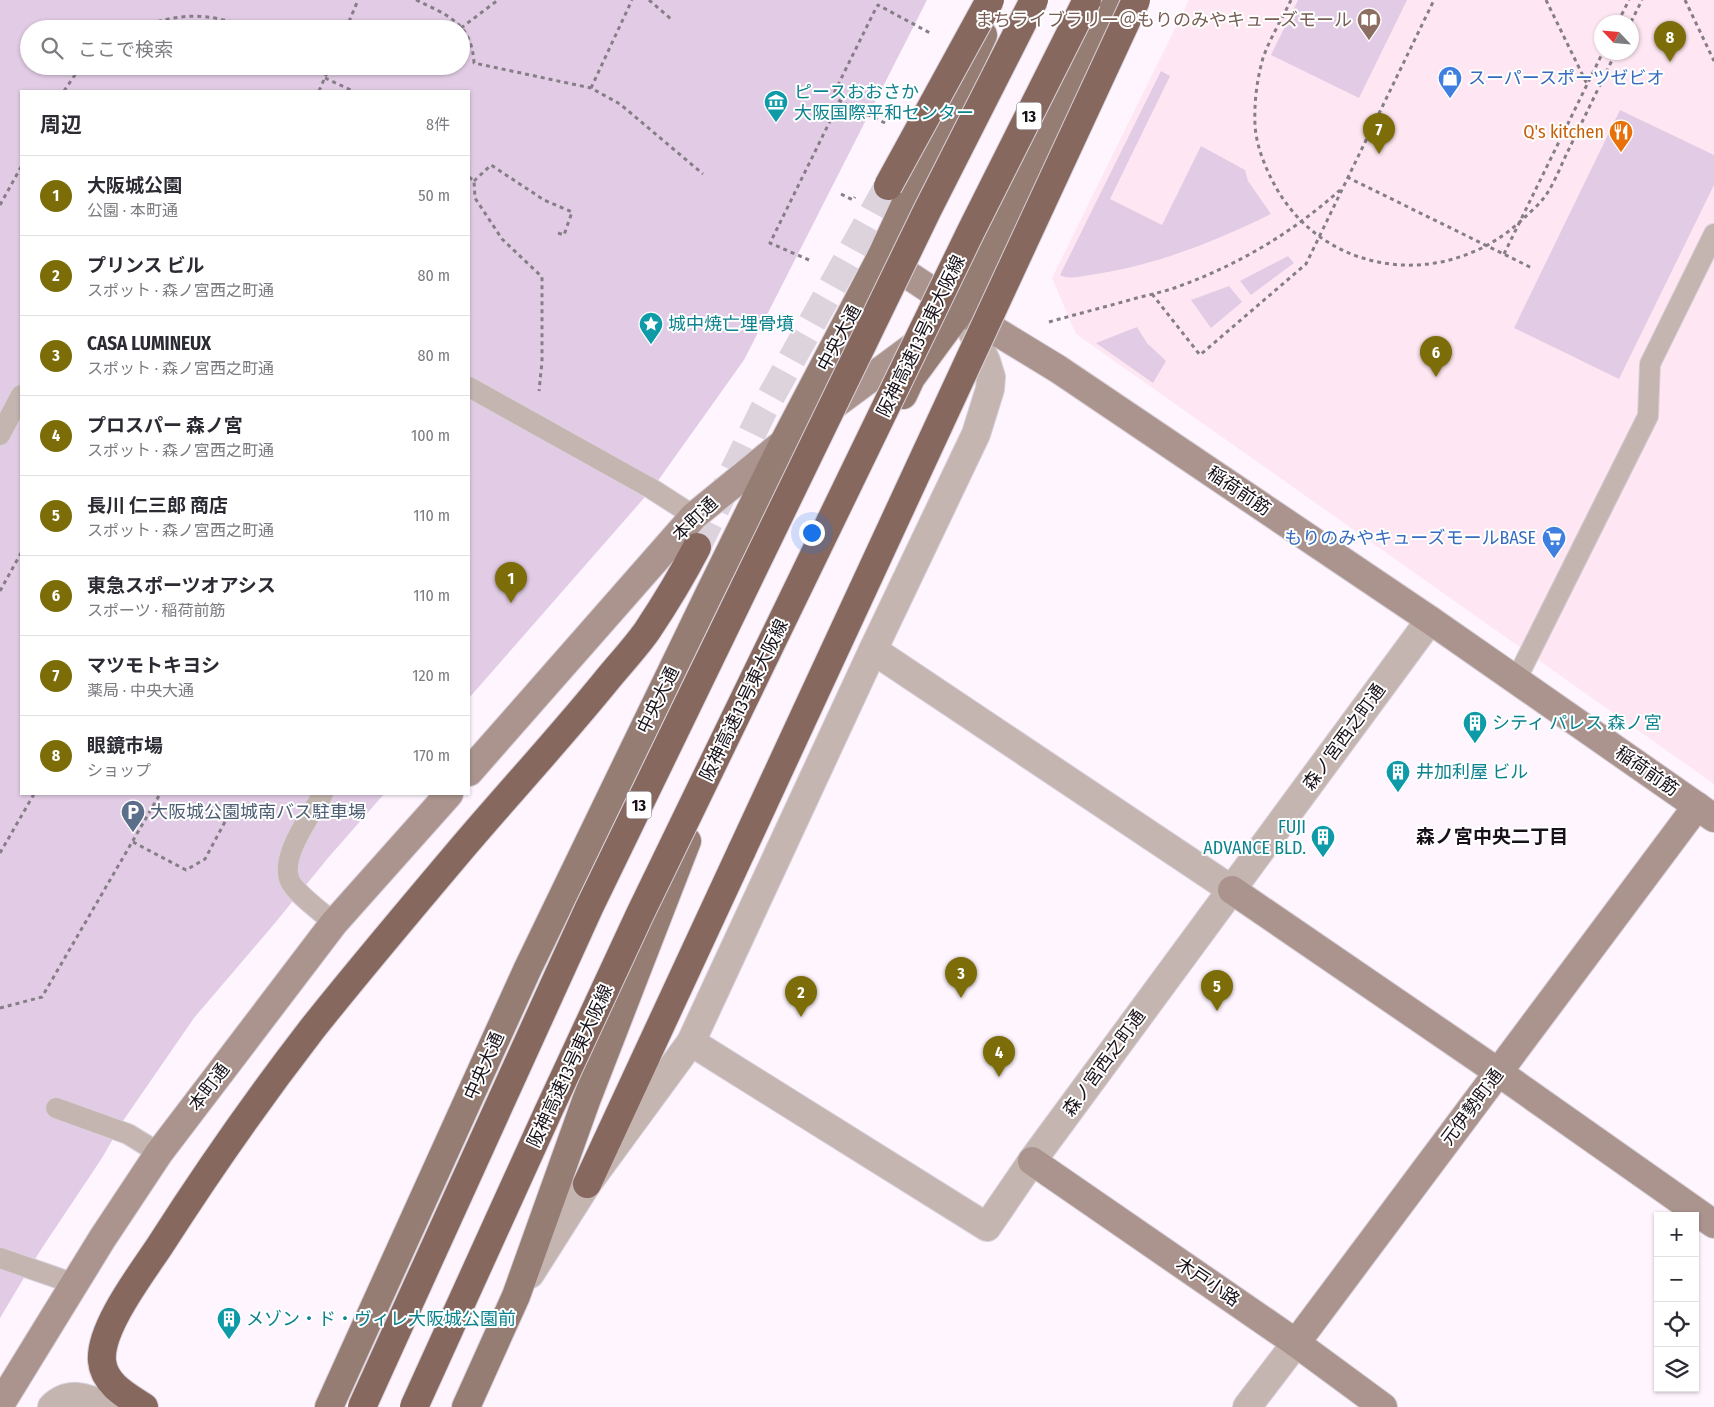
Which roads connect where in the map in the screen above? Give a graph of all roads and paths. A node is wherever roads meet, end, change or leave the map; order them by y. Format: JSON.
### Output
{"nodes":[{"id":1,"x":358,"y":0,"type":"edge"},
{"id":2,"x":416,"y":0,"type":"edge"},
{"id":3,"x":498,"y":0,"type":"edge"},
{"id":4,"x":632,"y":0,"type":"edge"},
{"id":5,"x":649,"y":0,"type":"edge"},
{"id":6,"x":990,"y":0,"type":"edge"},
{"id":7,"x":1000,"y":0,"type":"edge"},
{"id":8,"x":1034,"y":0,"type":"edge"},
{"id":9,"x":1087,"y":0,"type":"edge"},
{"id":10,"x":1118,"y":0,"type":"edge"},
{"id":11,"x":1136,"y":0,"type":"edge"},
{"id":12,"x":1292,"y":0,"type":"edge"},
{"id":13,"x":1434,"y":0,"type":"edge"},
{"id":14,"x":1546,"y":0,"type":"edge"},
{"id":15,"x":1629,"y":0,"type":"edge"},
{"id":16,"x":1642,"y":0,"type":"edge"},
{"id":17,"x":1685,"y":0,"type":"edge"},
{"id":18,"x":1622,"y":15,"type":"edge"},
{"id":19,"x":1634,"y":15,"type":"edge"},
{"id":20,"x":671,"y":19,"type":"dead end"},
{"id":21,"x":163,"y":20,"type":"edge"},
{"id":22,"x":221,"y":20,"type":"edge"},
{"id":23,"x":350,"y":20,"type":"edge"},
{"id":24,"x":454,"y":20,"type":"edge"},
{"id":25,"x":470,"y":21,"type":"edge"},
{"id":26,"x":932,"y":33,"type":"dead end"},
{"id":27,"x":470,"y":46,"type":"edge"},
{"id":28,"x":1599,"y":60,"type":"edge"},
{"id":29,"x":1612,"y":60,"type":"edge"},
{"id":30,"x":1714,"y":61,"type":"edge"},
{"id":31,"x":75,"y":75,"type":"edge"},
{"id":32,"x":326,"y":75,"type":"edge"},
{"id":33,"x":325,"y":78,"type":"junction"},
{"id":34,"x":1587,"y":84,"type":"junction"},
{"id":35,"x":591,"y":88,"type":"junction"},
{"id":36,"x":65,"y":90,"type":"edge"},
{"id":37,"x":319,"y":90,"type":"edge"},
{"id":38,"x":351,"y":90,"type":"edge"},
{"id":39,"x":830,"y":110,"type":"dead end"},
{"id":40,"x":892,"y":126,"type":"dead end"},
{"id":41,"x":20,"y":169,"type":"edge"},
{"id":42,"x":703,"y":174,"type":"dead end"},
{"id":43,"x":1347,"y":177,"type":"junction"},
{"id":44,"x":470,"y":178,"type":"edge"},
{"id":45,"x":474,"y":181,"type":"junction"},
{"id":46,"x":888,"y":186,"type":"tunnel mouth"},
{"id":47,"x":1342,"y":188,"type":"junction"},
{"id":48,"x":0,"y":205,"type":"edge"},
{"id":49,"x":554,"y":232,"type":"dead end"},
{"id":50,"x":1714,"y":234,"type":"edge"},
{"id":51,"x":1504,"y":254,"type":"junction"},
{"id":52,"x":881,"y":257,"type":"junction"},
{"id":53,"x":808,"y":260,"type":"dead end"},
{"id":54,"x":1532,"y":268,"type":"dead end"},
{"id":55,"x":1152,"y":294,"type":"junction"},
{"id":56,"x":961,"y":310,"type":"junction"},
{"id":57,"x":1048,"y":322,"type":"dead end"},
{"id":58,"x":470,"y":388,"type":"edge"},
{"id":59,"x":20,"y":398,"type":"edge"},
{"id":60,"x":525,"y":418,"type":"junction"},
{"id":61,"x":0,"y":435,"type":"edge"},
{"id":62,"x":784,"y":442,"type":"junction"},
{"id":63,"x":694,"y":516,"type":"junction"},
{"id":64,"x":697,"y":547,"type":"tunnel mouth"},
{"id":65,"x":20,"y":555,"type":"edge"},
{"id":66,"x":0,"y":591,"type":"edge"},
{"id":67,"x":1430,"y":620,"type":"junction"},
{"id":68,"x":873,"y":650,"type":"junction"},
{"id":69,"x":1516,"y":680,"type":"junction"},
{"id":70,"x":470,"y":771,"type":"edge"},
{"id":71,"x":33,"y":795,"type":"edge"},
{"id":72,"x":159,"y":795,"type":"edge"},
{"id":73,"x":322,"y":795,"type":"edge"},
{"id":74,"x":448,"y":795,"type":"edge"},
{"id":75,"x":1705,"y":812,"type":"edge"},
{"id":76,"x":227,"y":818,"type":"dead end"},
{"id":77,"x":132,"y":842,"type":"junction"},
{"id":78,"x":0,"y":852,"type":"edge"},
{"id":79,"x":1232,"y":890,"type":"junction"},
{"id":80,"x":334,"y":923,"type":"junction"},
{"id":81,"x":0,"y":1008,"type":"edge"},
{"id":82,"x":691,"y":1042,"type":"junction"},
{"id":83,"x":1498,"y":1072,"type":"junction"},
{"id":84,"x":56,"y":1108,"type":"dead end"},
{"id":85,"x":159,"y":1153,"type":"junction"},
{"id":86,"x":1032,"y":1161,"type":"junction"},
{"id":87,"x":587,"y":1184,"type":"junction"},
{"id":88,"x":1714,"y":1224,"type":"edge"},
{"id":89,"x":0,"y":1258,"type":"edge"},
{"id":90,"x":75,"y":1284,"type":"junction"},
{"id":91,"x":516,"y":1296,"type":"junction"},
{"id":92,"x":1296,"y":1343,"type":"junction"},
{"id":93,"x":0,"y":1405,"type":"edge"},
{"id":94,"x":52,"y":1407,"type":"edge"},
{"id":95,"x":104,"y":1407,"type":"edge"},
{"id":96,"x":144,"y":1407,"type":"edge"},
{"id":97,"x":329,"y":1407,"type":"edge"},
{"id":98,"x":362,"y":1407,"type":"edge"},
{"id":99,"x":414,"y":1407,"type":"edge"},
{"id":100,"x":466,"y":1407,"type":"edge"},
{"id":101,"x":1247,"y":1407,"type":"edge"},
{"id":102,"x":1383,"y":1407,"type":"edge"}],
"edges":[{"from":1,"to":23,"type":"path"},
{"from":2,"to":24,"type":"path"},
{"from":3,"to":25,"type":"path"},
{"from":4,"to":35,"type":"path"},
{"from":5,"to":20,"type":"path"},
{"from":6,"to":46,"type":"highway","bridge":true},
{"from":7,"to":52,"type":"main road","name":"中央大通"},
{"from":8,"to":98,"type":"highway","number":"13","bridge":true},
{"from":9,"to":99,"type":"highway","name":"阪神高速13号東大阪線","number":"13","bridge":true},
{"from":10,"to":56,"type":"main road"},
{"from":11,"to":87,"type":"highway","bridge":true},
{"from":12,"to":29,"type":"path","bridge":true},
{"from":13,"to":43,"type":"path"},
{"from":14,"to":34,"type":"path"},
{"from":15,"to":18,"type":"path"},
{"from":16,"to":19,"type":"path"},
{"from":17,"to":30,"type":"path"},
{"from":21,"to":22,"type":"path"},
{"from":26,"to":40,"type":"path"},
{"from":27,"to":35,"type":"path"},
{"from":28,"to":34,"type":"path"},
{"from":31,"to":36,"type":"path"},
{"from":32,"to":33,"type":"path"},
{"from":33,"to":37,"type":"path"},
{"from":33,"to":38,"type":"path"},
{"from":34,"to":51,"type":"path"},
{"from":35,"to":42,"type":"path"},
{"from":39,"to":53,"type":"path"},
{"from":41,"to":48,"type":"path"},
{"from":43,"to":47,"type":"path"},
{"from":43,"to":51,"type":"path"},
{"from":44,"to":45,"type":"path"},
{"from":45,"to":49,"type":"path"},
{"from":45,"to":60,"type":"path"},
{"from":47,"to":55,"type":"path"},
{"from":47,"to":55,"type":"path"},
{"from":50,"to":69,"type":"lane"},
{"from":51,"to":54,"type":"path"},
{"from":52,"to":56,"type":"street","name":"稲荷前筋"},
{"from":52,"to":62,"type":"main road","name":"中央大通"},
{"from":55,"to":57,"type":"path"},
{"from":56,"to":62,"type":"street","name":"本町通"},
{"from":56,"to":67,"type":"street","name":"稲荷前筋"},
{"from":56,"to":68,"type":"street"},
{"from":56,"to":91,"type":"main road"},
{"from":58,"to":60,"type":"lane"},
{"from":59,"to":61,"type":"lane"},
{"from":60,"to":63,"type":"lane"},
{"from":62,"to":63,"type":"street","name":"本町通"},
{"from":62,"to":97,"type":"main road","name":"中央大通"},
{"from":63,"to":70,"type":"street","name":"本町通"},
{"from":64,"to":96,"type":"highway"},
{"from":65,"to":66,"type":"path"},
{"from":67,"to":69,"type":"street","name":"稲荷前筋"},
{"from":67,"to":79,"type":"street","name":"森ノ宮西之町通"},
{"from":68,"to":79,"type":"street"},
{"from":68,"to":82,"type":"street"},
{"from":69,"to":75,"type":"street","name":"稲荷前筋"},
{"from":71,"to":78,"type":"path"},
{"from":72,"to":77,"type":"path"},
{"from":73,"to":80,"type":"lane"},
{"from":74,"to":80,"type":"street","name":"本町通"},
{"from":75,"to":83,"type":"street","name":"元伊勢町通"},
{"from":76,"to":77,"type":"path"},
{"from":77,"to":81,"type":"path"},
{"from":79,"to":83,"type":"street"},
{"from":79,"to":86,"type":"street","name":"森ノ宮西之町通"},
{"from":80,"to":85,"type":"street","name":"本町通"},
{"from":82,"to":86,"type":"street","name":"森ノ宮西之町通"},
{"from":82,"to":87,"type":"street"},
{"from":83,"to":88,"type":"street"},
{"from":83,"to":92,"type":"street","name":"元伊勢町通"},
{"from":84,"to":85,"type":"lane"},
{"from":85,"to":90,"type":"street","name":"本町通"},
{"from":86,"to":92,"type":"street","name":"木戸小路"},
{"from":87,"to":91,"type":"street"},
{"from":89,"to":90,"type":"lane"},
{"from":90,"to":93,"type":"street","name":"本町通"},
{"from":91,"to":100,"type":"main road"},
{"from":92,"to":101,"type":"street","name":"元伊勢町通"},
{"from":92,"to":102,"type":"street","name":"木戸小路"},
{"from":94,"to":95,"type":"street"}]}
